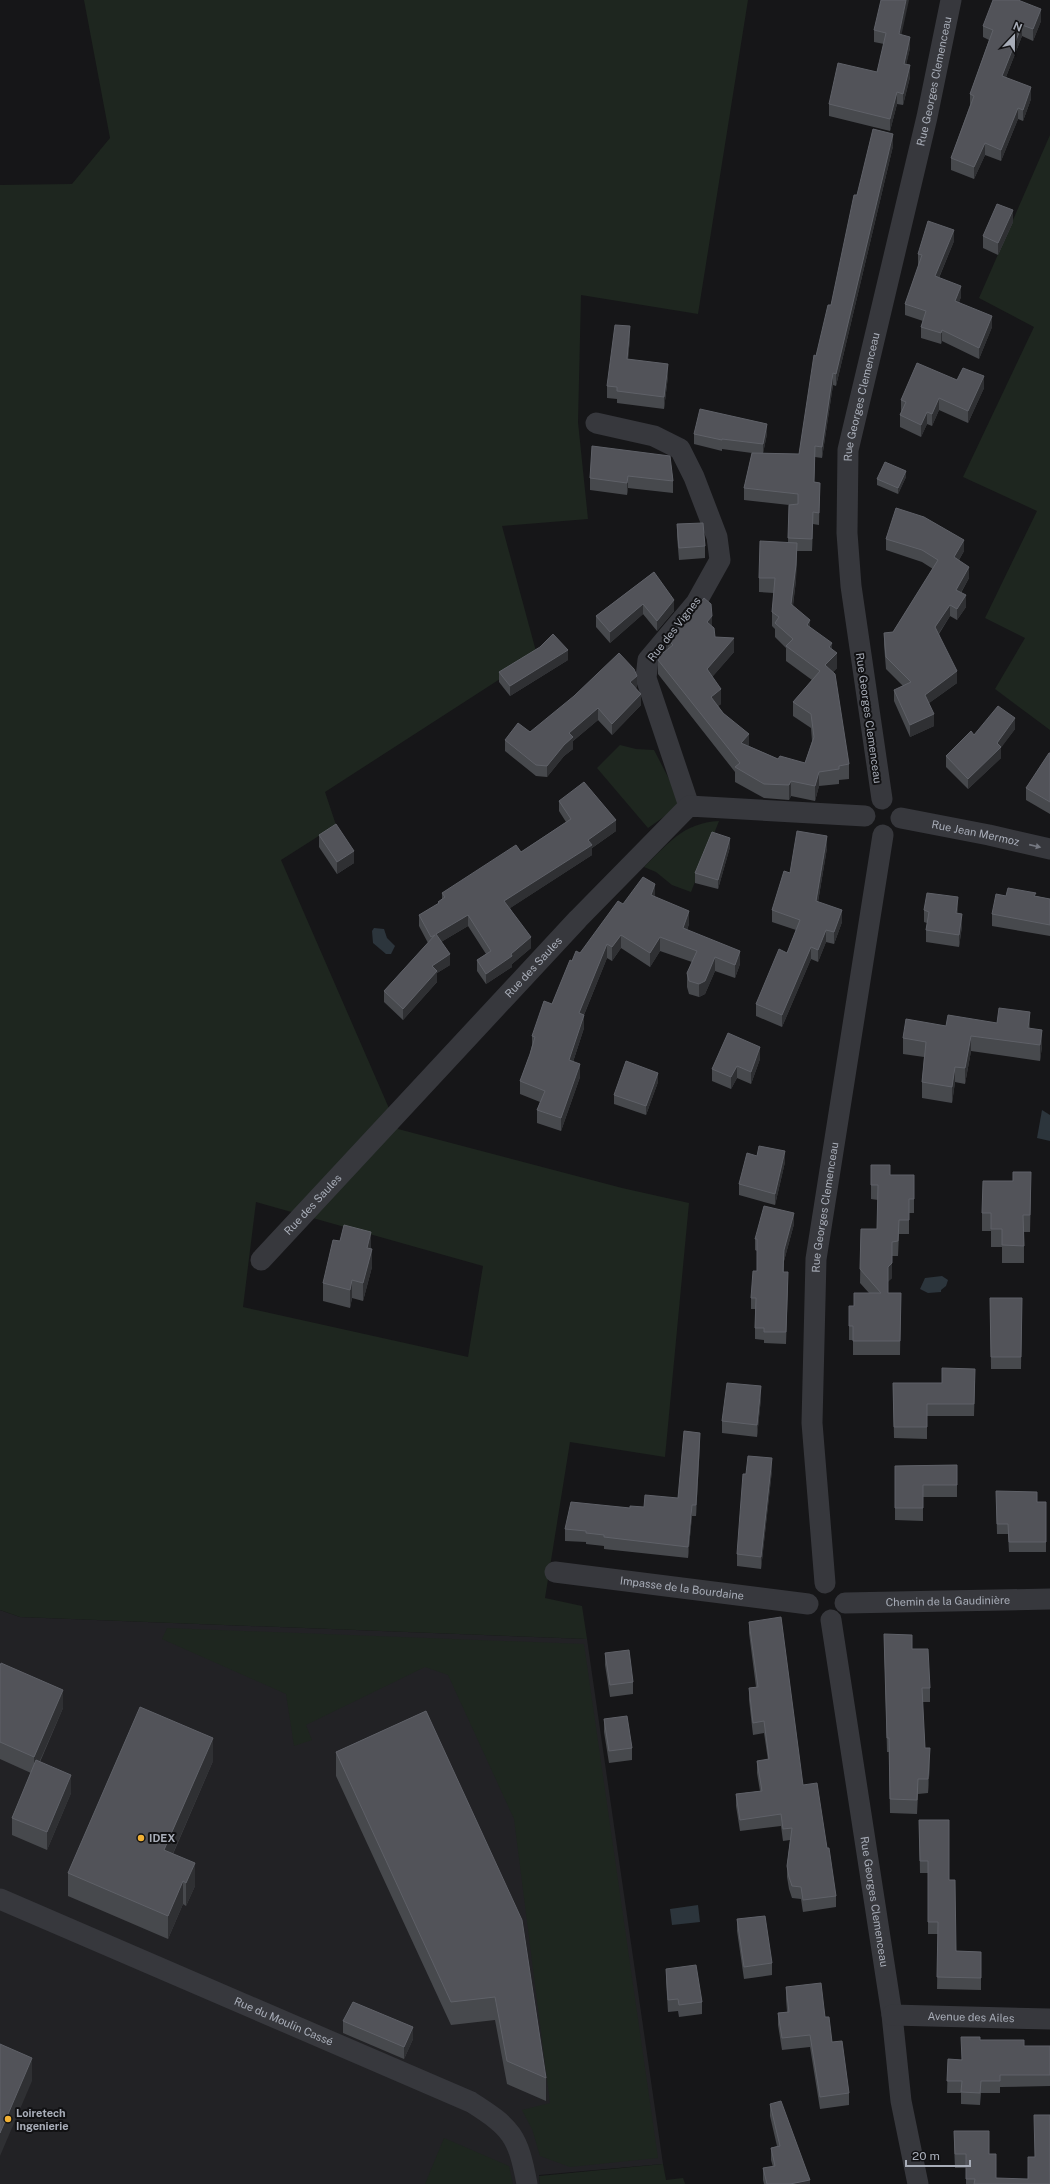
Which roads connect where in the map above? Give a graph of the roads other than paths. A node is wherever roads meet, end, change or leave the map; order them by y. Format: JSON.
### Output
{"nodes":[{"id":1,"x":951,"y":0,"type":"edge"},
{"id":2,"x":596,"y":423,"type":"dead end"},
{"id":3,"x":882,"y":799,"type":"junction"},
{"id":4,"x":689,"y":806,"type":"junction"},
{"id":5,"x":865,"y":816,"type":"junction"},
{"id":6,"x":901,"y":818,"type":"junction"},
{"id":7,"x":883,"y":835,"type":"junction"},
{"id":8,"x":1050,"y":849,"type":"edge"},
{"id":9,"x":261,"y":1260,"type":"dead end"},
{"id":10,"x":555,"y":1572,"type":"dead end"},
{"id":11,"x":825,"y":1583,"type":"junction"},
{"id":12,"x":1050,"y":1599,"type":"edge"},
{"id":13,"x":845,"y":1603,"type":"junction"},
{"id":14,"x":808,"y":1604,"type":"junction"},
{"id":15,"x":831,"y":1620,"type":"junction"},
{"id":16,"x":0,"y":1899,"type":"edge"},
{"id":17,"x":892,"y":2015,"type":"junction"},
{"id":18,"x":1050,"y":2020,"type":"edge"},
{"id":19,"x":527,"y":2184,"type":"edge"},
{"id":20,"x":918,"y":2184,"type":"edge"}],
"edges":[{"from":1,"to":3,"type":"street","name":"Rue Georges Clemenceau"},
{"from":2,"to":4,"type":"street","name":"Rue des Vignes"},
{"from":3,"to":5,"type":"street"},
{"from":3,"to":6,"type":"street"},
{"from":4,"to":5,"type":"street"},
{"from":4,"to":9,"type":"street","name":"Rue des Saules"},
{"from":5,"to":7,"type":"street"},
{"from":6,"to":7,"type":"street"},
{"from":6,"to":8,"type":"street","name":"Rue Jean Mermoz","one_way":true},
{"from":7,"to":11,"type":"street","name":"Rue Georges Clemenceau"},
{"from":10,"to":14,"type":"street","name":"Impasse de la Bourdaine"},
{"from":11,"to":13,"type":"street"},
{"from":11,"to":14,"type":"street"},
{"from":12,"to":13,"type":"street","name":"Chemin de la Gaudinière"},
{"from":13,"to":15,"type":"street"},
{"from":14,"to":15,"type":"street"},
{"from":15,"to":17,"type":"street","name":"Rue Georges Clemenceau"},
{"from":16,"to":19,"type":"street","name":"Rue du Moulin Cassé"},
{"from":17,"to":18,"type":"street","name":"Avenue des Ailes"},
{"from":17,"to":20,"type":"street","name":"Rue Georges Clemenceau"}]}
